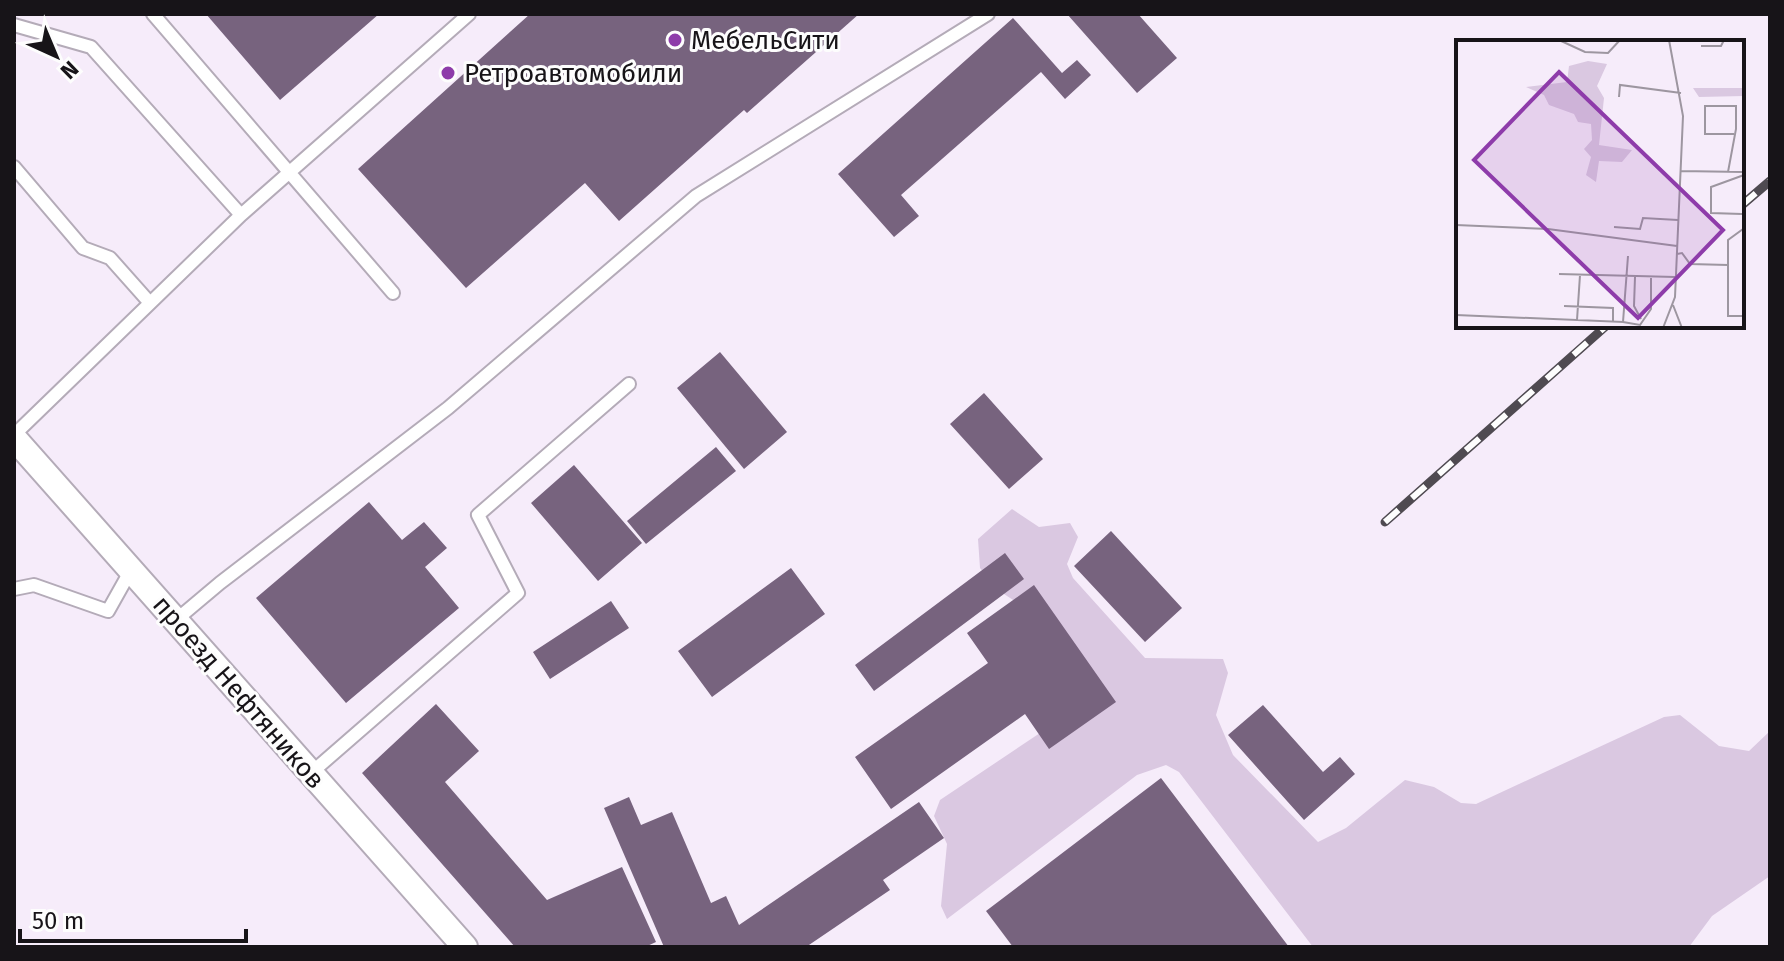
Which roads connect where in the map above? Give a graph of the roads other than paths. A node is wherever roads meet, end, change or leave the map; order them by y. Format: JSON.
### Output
{"nodes":[{"id":1,"x":153,"y":14,"type":"edge"},
{"id":2,"x":469,"y":14,"type":"edge"},
{"id":3,"x":988,"y":14,"type":"edge"},
{"id":4,"x":14,"y":25,"type":"edge"},
{"id":5,"x":14,"y":167,"type":"edge"},
{"id":6,"x":289,"y":171,"type":"junction"},
{"id":7,"x":241,"y":215,"type":"junction"},
{"id":8,"x":393,"y":293,"type":"dead end"},
{"id":9,"x":150,"y":303,"type":"junction"},
{"id":10,"x":629,"y":384,"type":"dead end"},
{"id":11,"x":14,"y":436,"type":"edge"},
{"id":12,"x":131,"y":570,"type":"junction"},
{"id":13,"x":14,"y":589,"type":"edge"},
{"id":14,"x":176,"y":620,"type":"junction"},
{"id":15,"x":311,"y":773,"type":"junction"},
{"id":16,"x":465,"y":947,"type":"edge"}],
"edges":[{"from":1,"to":6,"type":"lane"},
{"from":2,"to":6,"type":"lane"},
{"from":3,"to":14,"type":"lane"},
{"from":4,"to":7,"type":"lane"},
{"from":5,"to":9,"type":"lane"},
{"from":6,"to":7,"type":"lane"},
{"from":6,"to":8,"type":"lane"},
{"from":7,"to":9,"type":"lane"},
{"from":9,"to":11,"type":"lane"},
{"from":10,"to":15,"type":"lane"},
{"from":11,"to":12,"type":"street","name":"проезд Нефтяников"},
{"from":12,"to":13,"type":"lane"},
{"from":12,"to":14,"type":"street","name":"проезд Нефтяников"},
{"from":14,"to":15,"type":"street","name":"проезд Нефтяников"},
{"from":15,"to":16,"type":"street","name":"проезд Нефтяников"}]}
